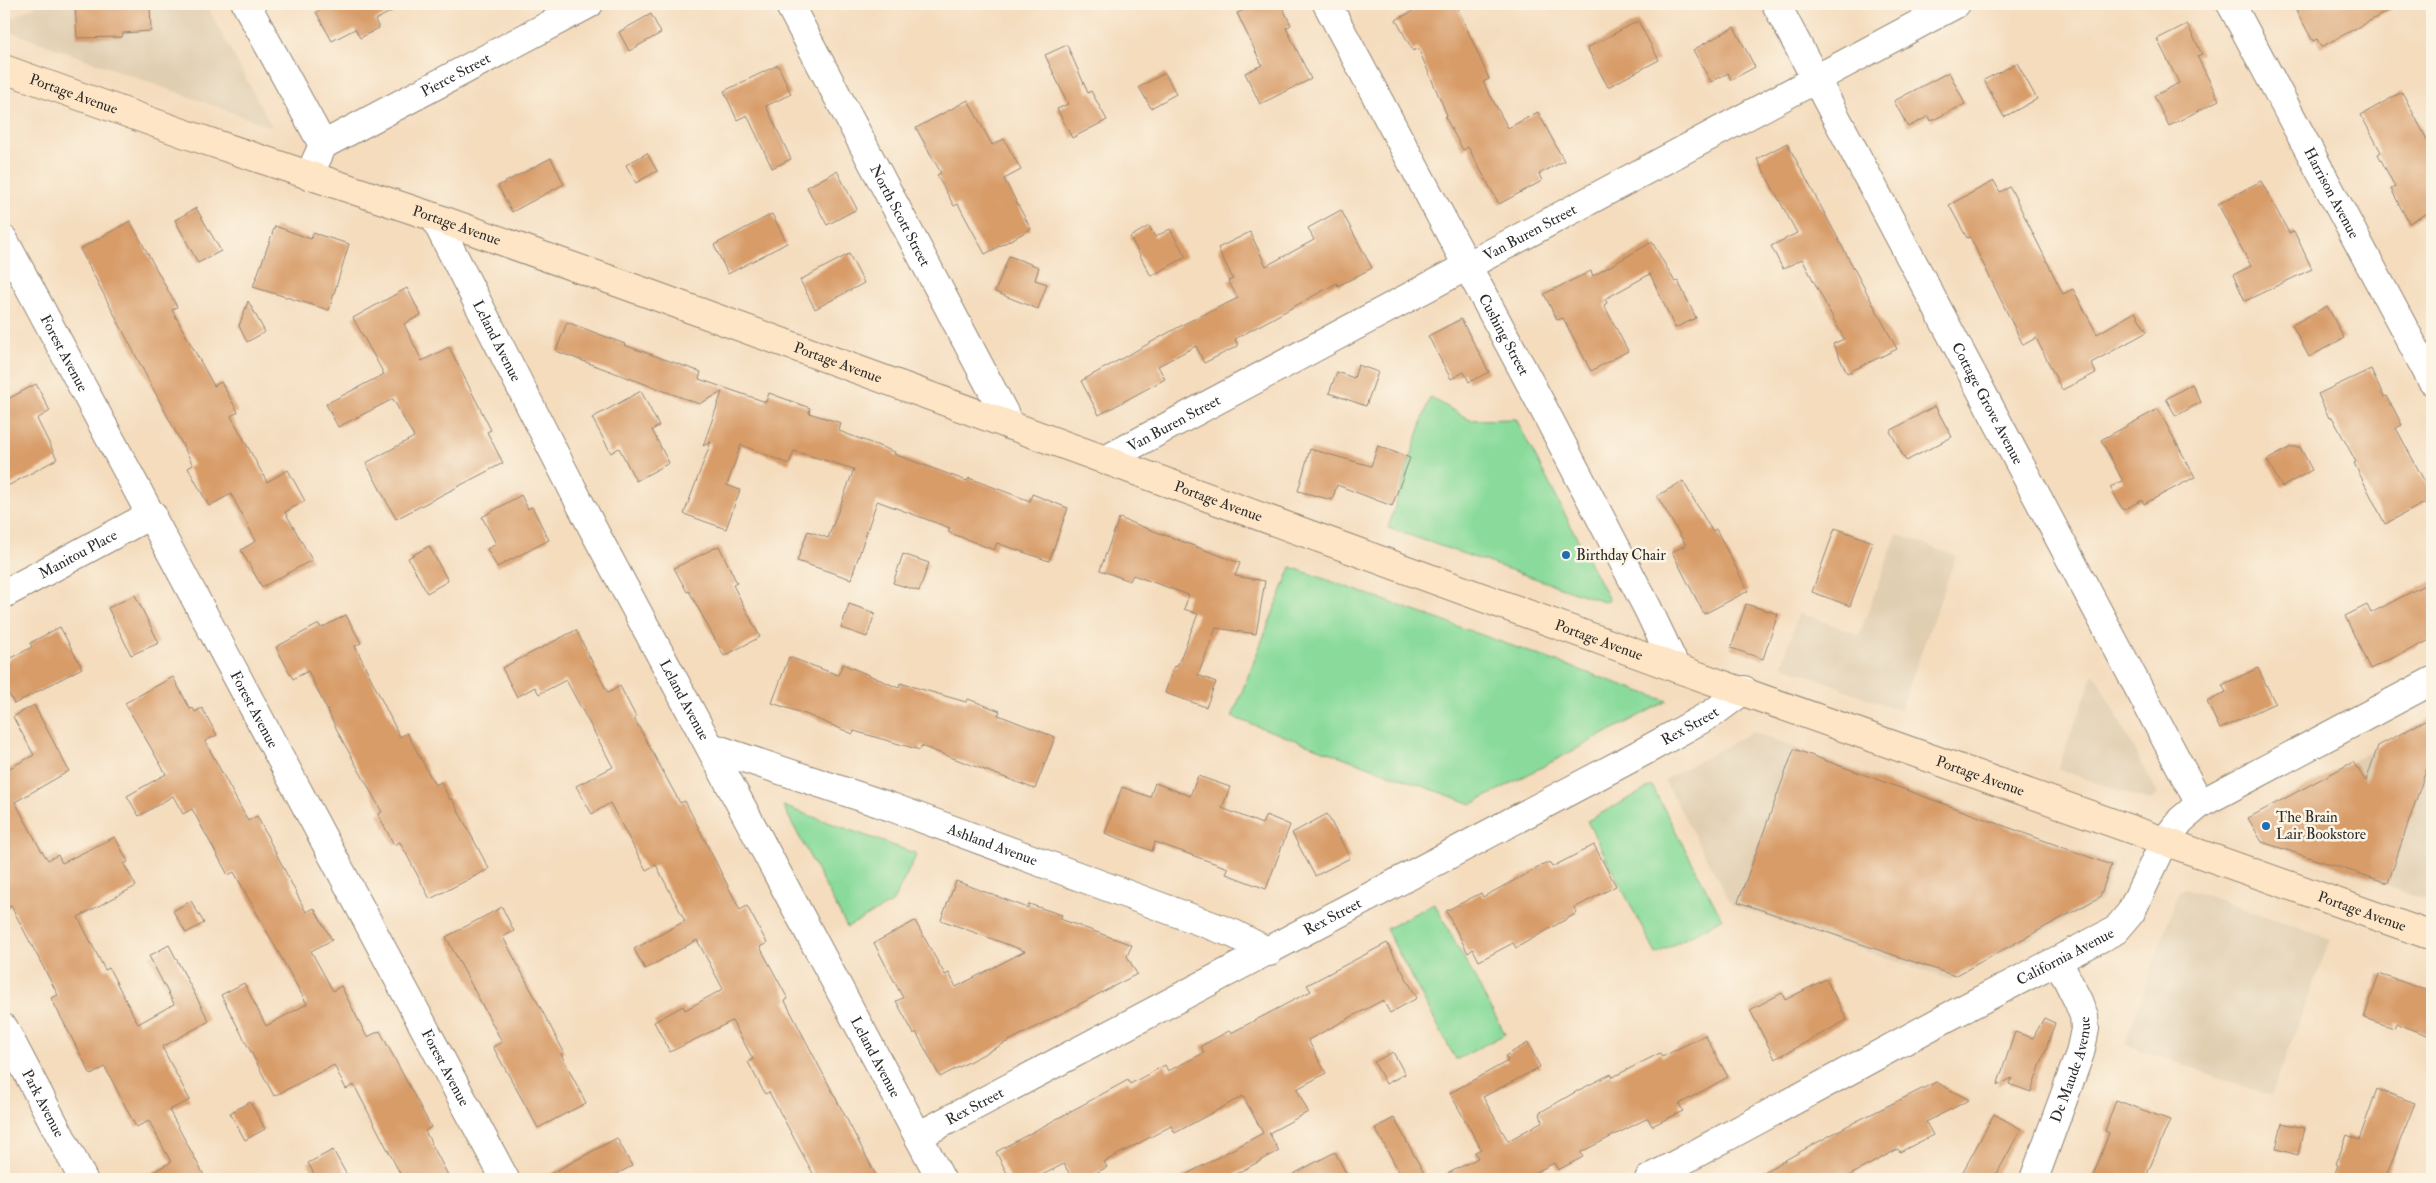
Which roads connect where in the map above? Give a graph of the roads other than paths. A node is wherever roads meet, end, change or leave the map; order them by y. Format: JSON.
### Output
{"nodes":[{"id":1,"x":246,"y":4,"type":"edge"},
{"id":2,"x":589,"y":4,"type":"edge"},
{"id":3,"x":789,"y":4,"type":"edge"},
{"id":4,"x":1327,"y":4,"type":"edge"},
{"id":5,"x":1776,"y":4,"type":"edge"},
{"id":6,"x":1956,"y":4,"type":"edge"},
{"id":7,"x":2231,"y":4,"type":"edge"},
{"id":8,"x":4,"y":69,"type":"edge"},
{"id":9,"x":1817,"y":79,"type":"junction"},
{"id":10,"x":322,"y":145,"type":"junction"},
{"id":11,"x":309,"y":176,"type":"junction"},
{"id":12,"x":434,"y":217,"type":"junction"},
{"id":13,"x":4,"y":240,"type":"edge"},
{"id":14,"x":1467,"y":266,"type":"junction"},
{"id":15,"x":2432,"y":381,"type":"edge"},
{"id":16,"x":1011,"y":426,"type":"junction"},
{"id":17,"x":1105,"y":460,"type":"junction"},
{"id":18,"x":152,"y":514,"type":"junction"},
{"id":19,"x":4,"y":594,"type":"edge"},
{"id":20,"x":1676,"y":668,"type":"junction"},
{"id":21,"x":2432,"y":681,"type":"edge"},
{"id":22,"x":1744,"y":690,"type":"junction"},
{"id":23,"x":711,"y":747,"type":"junction"},
{"id":24,"x":2200,"y":804,"type":"junction"},
{"id":25,"x":2164,"y":842,"type":"junction"},
{"id":26,"x":2432,"y":936,"type":"edge"},
{"id":27,"x":1268,"y":952,"type":"junction"},
{"id":28,"x":2058,"y":961,"type":"junction"},
{"id":29,"x":4,"y":1028,"type":"edge"},
{"id":30,"x":918,"y":1136,"type":"junction"},
{"id":31,"x":83,"y":1179,"type":"edge"},
{"id":32,"x":505,"y":1179,"type":"edge"},
{"id":33,"x":941,"y":1179,"type":"edge"},
{"id":34,"x":1649,"y":1179,"type":"edge"},
{"id":35,"x":2034,"y":1179,"type":"edge"}],
"edges":[{"from":1,"to":10,"type":"street"},
{"from":2,"to":10,"type":"street","name":"Pierce Street"},
{"from":3,"to":16,"type":"street","name":"North Scott Street"},
{"from":4,"to":14,"type":"street","name":"Cushing Street"},
{"from":5,"to":9,"type":"street","name":"Cottage Grove Avenue"},
{"from":6,"to":9,"type":"street","name":"Van Buren Street"},
{"from":7,"to":15,"type":"street","name":"Harrison Avenue"},
{"from":8,"to":11,"type":"main road","name":"Portage Avenue"},
{"from":9,"to":14,"type":"street","name":"Van Buren Street"},
{"from":9,"to":24,"type":"street","name":"Cottage Grove Avenue"},
{"from":10,"to":11,"type":"street"},
{"from":11,"to":12,"type":"main road","name":"Portage Avenue"},
{"from":12,"to":16,"type":"main road","name":"Portage Avenue"},
{"from":12,"to":23,"type":"street","name":"Leland Avenue"},
{"from":13,"to":18,"type":"street","name":"Forest Avenue"},
{"from":14,"to":17,"type":"street","name":"Van Buren Street"},
{"from":14,"to":20,"type":"street","name":"Cushing Street"},
{"from":16,"to":17,"type":"main road","name":"Portage Avenue"},
{"from":17,"to":20,"type":"main road","name":"Portage Avenue"},
{"from":18,"to":19,"type":"street","name":"Manitou Place"},
{"from":18,"to":32,"type":"street","name":"Forest Avenue"},
{"from":20,"to":22,"type":"main road","name":"Portage Avenue"},
{"from":21,"to":24,"type":"street","name":"California Avenue"},
{"from":22,"to":25,"type":"main road","name":"Portage Avenue"},
{"from":22,"to":27,"type":"street","name":"Rex Street"},
{"from":23,"to":27,"type":"street","name":"Ashland Avenue"},
{"from":23,"to":30,"type":"street","name":"Leland Avenue"},
{"from":24,"to":25,"type":"street","name":"California Avenue"},
{"from":25,"to":26,"type":"main road","name":"Portage Avenue"},
{"from":25,"to":28,"type":"street","name":"California Avenue"},
{"from":27,"to":30,"type":"street","name":"Rex Street"},
{"from":28,"to":34,"type":"street","name":"California Avenue"},
{"from":28,"to":35,"type":"street","name":"De Maude Avenue"},
{"from":29,"to":31,"type":"street","name":"Park Avenue"},
{"from":30,"to":33,"type":"street","name":"Leland Avenue"}]}
